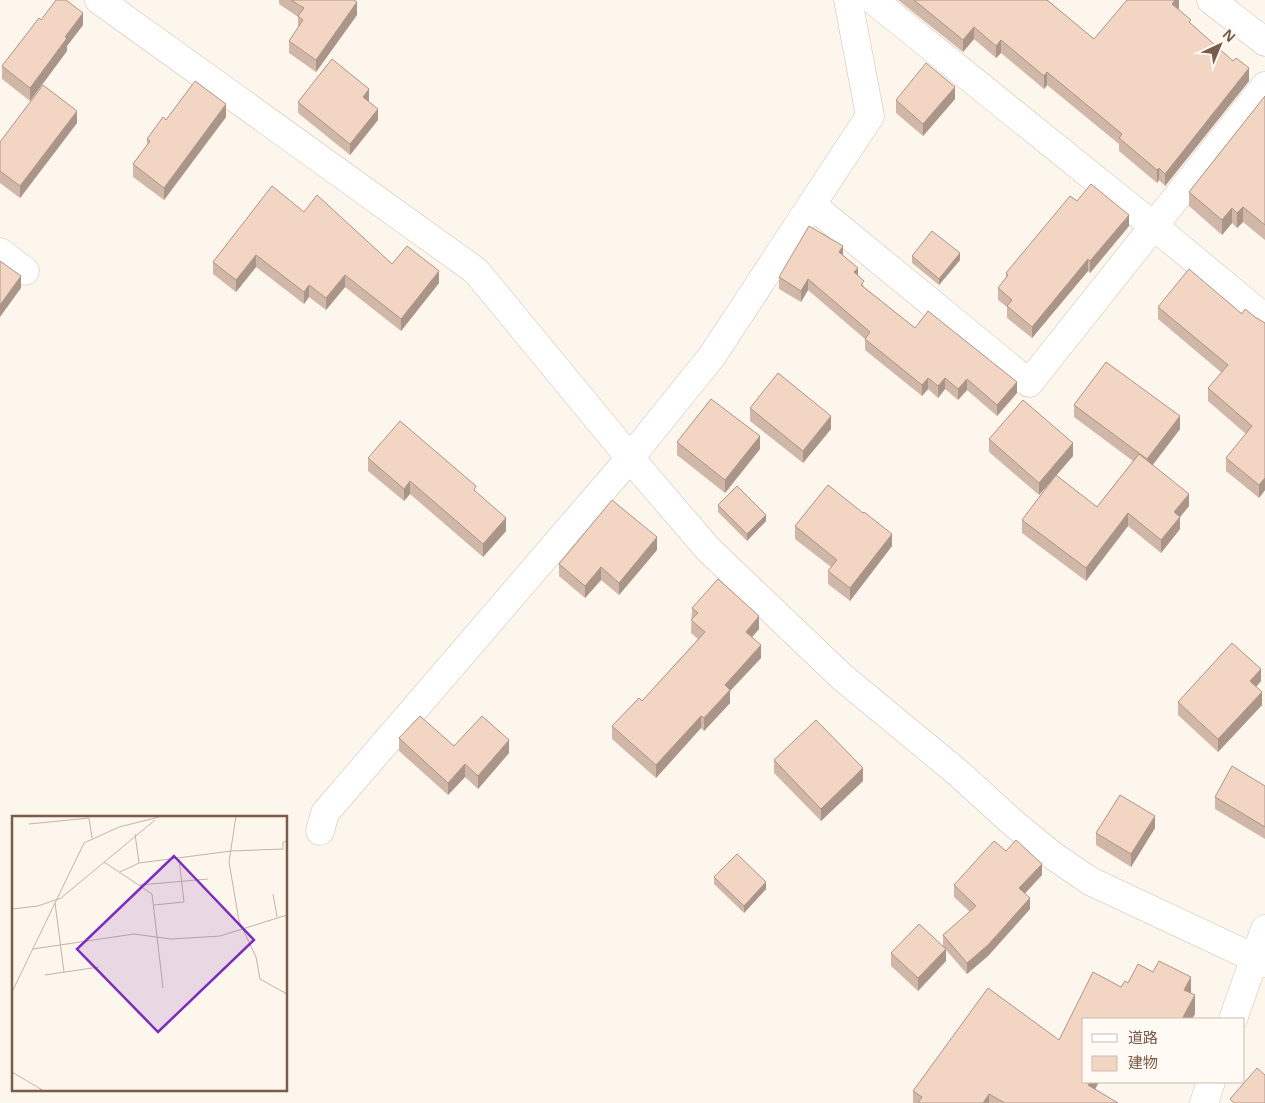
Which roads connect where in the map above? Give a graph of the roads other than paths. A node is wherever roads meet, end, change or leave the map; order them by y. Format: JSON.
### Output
{"nodes":[{"id":1,"x":99,"y":0,"type":"edge"},
{"id":2,"x":848,"y":0,"type":"edge"},
{"id":3,"x":872,"y":0,"type":"edge"},
{"id":4,"x":1211,"y":0,"type":"edge"},
{"id":5,"x":1265,"y":42,"type":"edge"},
{"id":6,"x":1265,"y":86,"type":"edge"},
{"id":7,"x":812,"y":205,"type":"junction"},
{"id":8,"x":1155,"y":226,"type":"junction"},
{"id":9,"x":0,"y":252,"type":"edge"},
{"id":10,"x":25,"y":271,"type":"dead end"},
{"id":11,"x":1265,"y":318,"type":"edge"},
{"id":12,"x":630,"y":458,"type":"junction"},
{"id":13,"x":320,"y":832,"type":"dead end"},
{"id":14,"x":1265,"y":929,"type":"edge"},
{"id":15,"x":1259,"y":961,"type":"edge"},
{"id":16,"x":1233,"y":1018,"type":"edge"},
{"id":17,"x":1211,"y":1083,"type":"edge"},
{"id":18,"x":1204,"y":1103,"type":"edge"}],
"edges":[{"from":1,"to":12,"type":"street"},
{"from":2,"to":7,"type":"street"},
{"from":3,"to":8,"type":"street"},
{"from":4,"to":5,"type":"street"},
{"from":6,"to":8,"type":"street"},
{"from":7,"to":8,"type":"street"},
{"from":7,"to":12,"type":"street"},
{"from":8,"to":11,"type":"street"},
{"from":9,"to":10,"type":"street"},
{"from":12,"to":13,"type":"street"},
{"from":12,"to":15,"type":"street"},
{"from":14,"to":15,"type":"street"},
{"from":15,"to":16,"type":"street"},
{"from":17,"to":18,"type":"street"}]}
